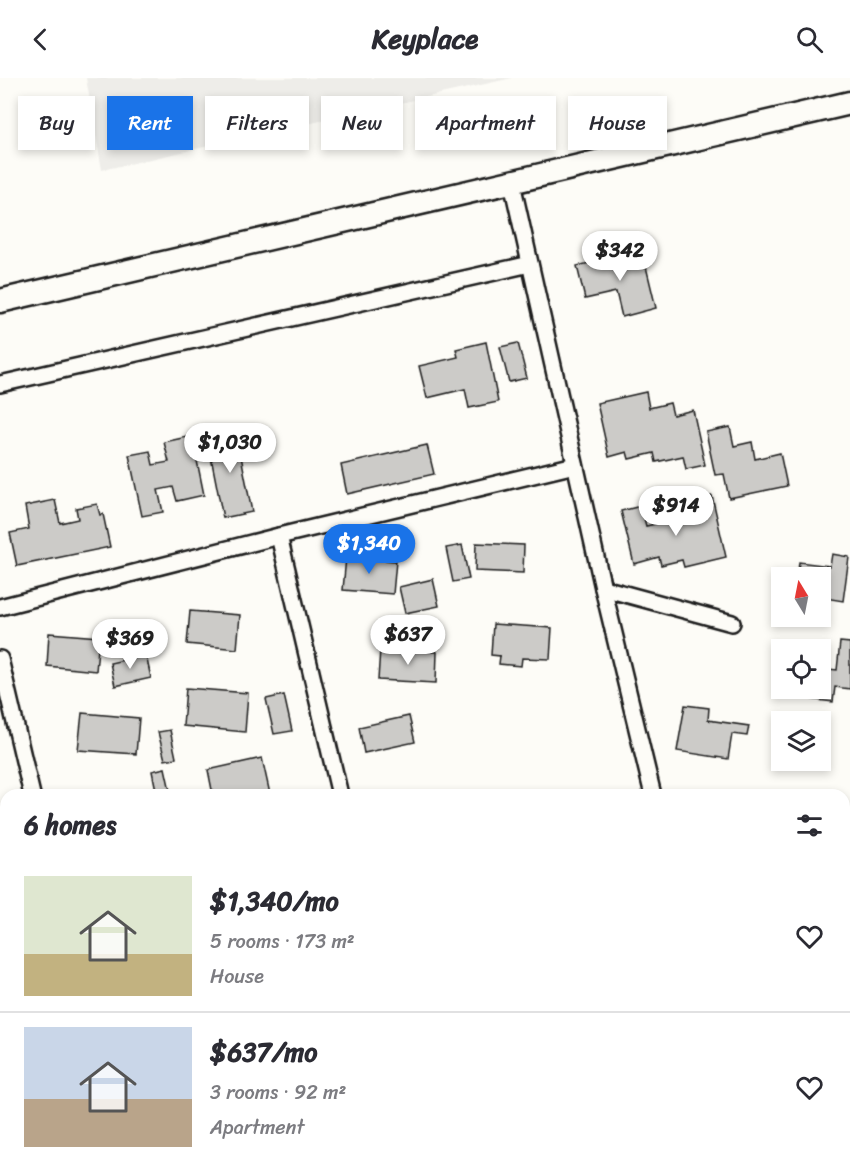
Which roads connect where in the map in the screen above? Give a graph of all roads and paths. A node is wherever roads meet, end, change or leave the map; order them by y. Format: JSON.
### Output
{"nodes":[{"id":1,"x":850,"y":103,"type":"edge"},
{"id":2,"x":512,"y":183,"type":"junction"},
{"id":3,"x":530,"y":264,"type":"junction"},
{"id":4,"x":0,"y":301,"type":"edge"},
{"id":5,"x":0,"y":384,"type":"edge"},
{"id":6,"x":575,"y":465,"type":"junction"},
{"id":7,"x":279,"y":536,"type":"junction"},
{"id":8,"x":603,"y":588,"type":"junction"},
{"id":9,"x":0,"y":607,"type":"edge"},
{"id":10,"x":732,"y":623,"type":"dead end"},
{"id":11,"x":0,"y":659,"type":"edge"},
{"id":12,"x":31,"y":789,"type":"edge"},
{"id":13,"x":339,"y":789,"type":"edge"},
{"id":14,"x":652,"y":789,"type":"edge"}],
"edges":[{"from":1,"to":2,"type":"street"},
{"from":2,"to":3,"type":"street"},
{"from":2,"to":4,"type":"street"},
{"from":3,"to":5,"type":"street"},
{"from":3,"to":6,"type":"street"},
{"from":6,"to":7,"type":"street"},
{"from":6,"to":8,"type":"street"},
{"from":7,"to":9,"type":"street"},
{"from":7,"to":13,"type":"street"},
{"from":8,"to":10,"type":"street"},
{"from":8,"to":14,"type":"street"},
{"from":11,"to":12,"type":"street"}]}
